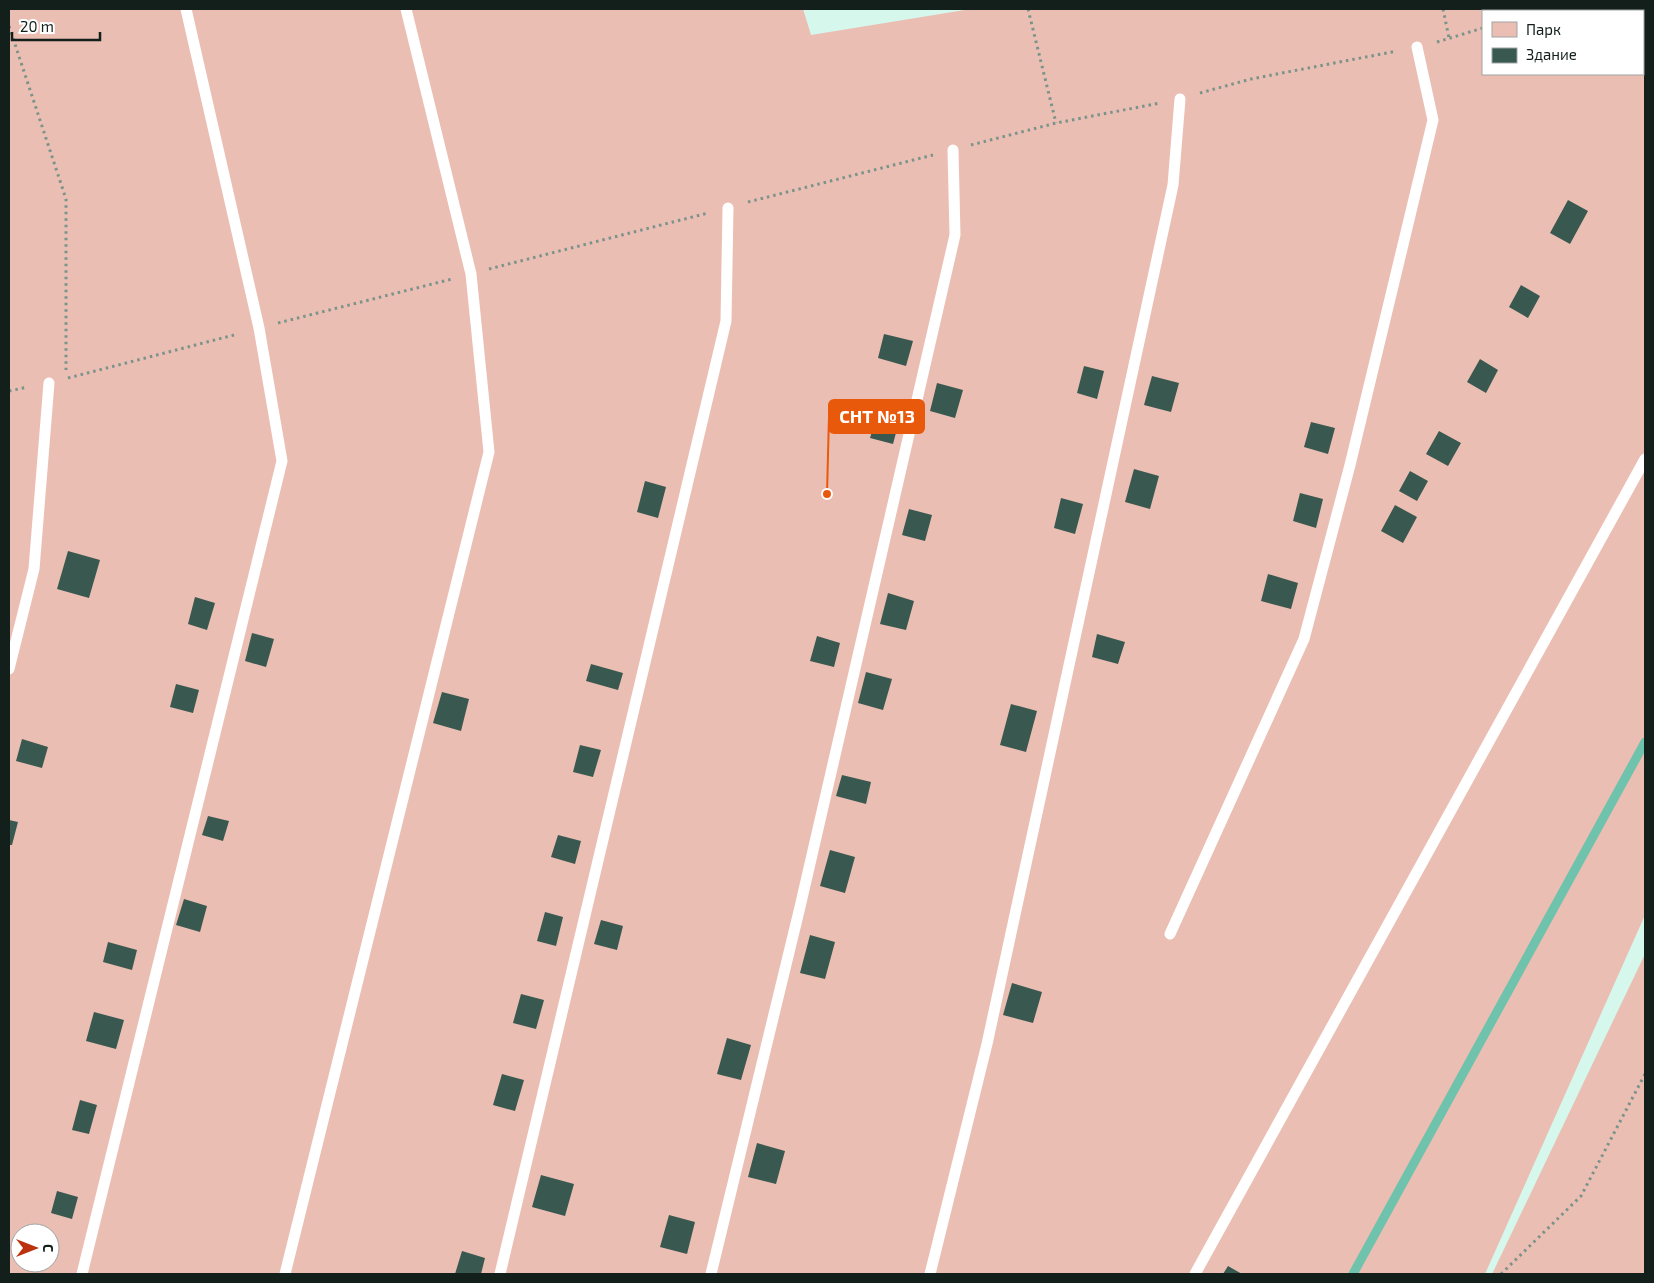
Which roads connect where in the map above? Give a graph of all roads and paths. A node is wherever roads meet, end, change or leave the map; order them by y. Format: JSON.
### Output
{"nodes":[{"id":1,"x":186,"y":9,"type":"edge"},
{"id":2,"x":406,"y":9,"type":"edge"},
{"id":3,"x":1028,"y":9,"type":"edge"},
{"id":4,"x":1443,"y":9,"type":"edge"},
{"id":5,"x":9,"y":26,"type":"edge"},
{"id":6,"x":1450,"y":38,"type":"dead end"},
{"id":7,"x":1416,"y":47,"type":"dead end"},
{"id":8,"x":1180,"y":99,"type":"dead end"},
{"id":9,"x":1056,"y":123,"type":"dead end"},
{"id":10,"x":953,"y":150,"type":"dead end"},
{"id":11,"x":728,"y":208,"type":"dead end"},
{"id":12,"x":66,"y":378,"type":"dead end"},
{"id":13,"x":49,"y":383,"type":"dead end"},
{"id":14,"x":1645,"y":459,"type":"edge"},
{"id":15,"x":9,"y":669,"type":"edge"},
{"id":16,"x":1170,"y":934,"type":"dead end"},
{"id":17,"x":1645,"y":1074,"type":"edge"},
{"id":18,"x":82,"y":1274,"type":"edge"},
{"id":19,"x":285,"y":1274,"type":"edge"},
{"id":20,"x":500,"y":1274,"type":"edge"},
{"id":21,"x":711,"y":1274,"type":"edge"},
{"id":22,"x":930,"y":1274,"type":"edge"},
{"id":23,"x":1195,"y":1274,"type":"edge"},
{"id":24,"x":1501,"y":1274,"type":"edge"}],
"edges":[{"from":1,"to":18,"type":"lane"},
{"from":2,"to":19,"type":"lane"},
{"from":3,"to":9,"type":"path"},
{"from":4,"to":6,"type":"path"},
{"from":5,"to":12,"type":"path"},
{"from":7,"to":16,"type":"lane"},
{"from":8,"to":22,"type":"lane"},
{"from":10,"to":21,"type":"lane"},
{"from":11,"to":20,"type":"lane"},
{"from":13,"to":15,"type":"lane"},
{"from":14,"to":23,"type":"lane"},
{"from":17,"to":24,"type":"path"}]}
